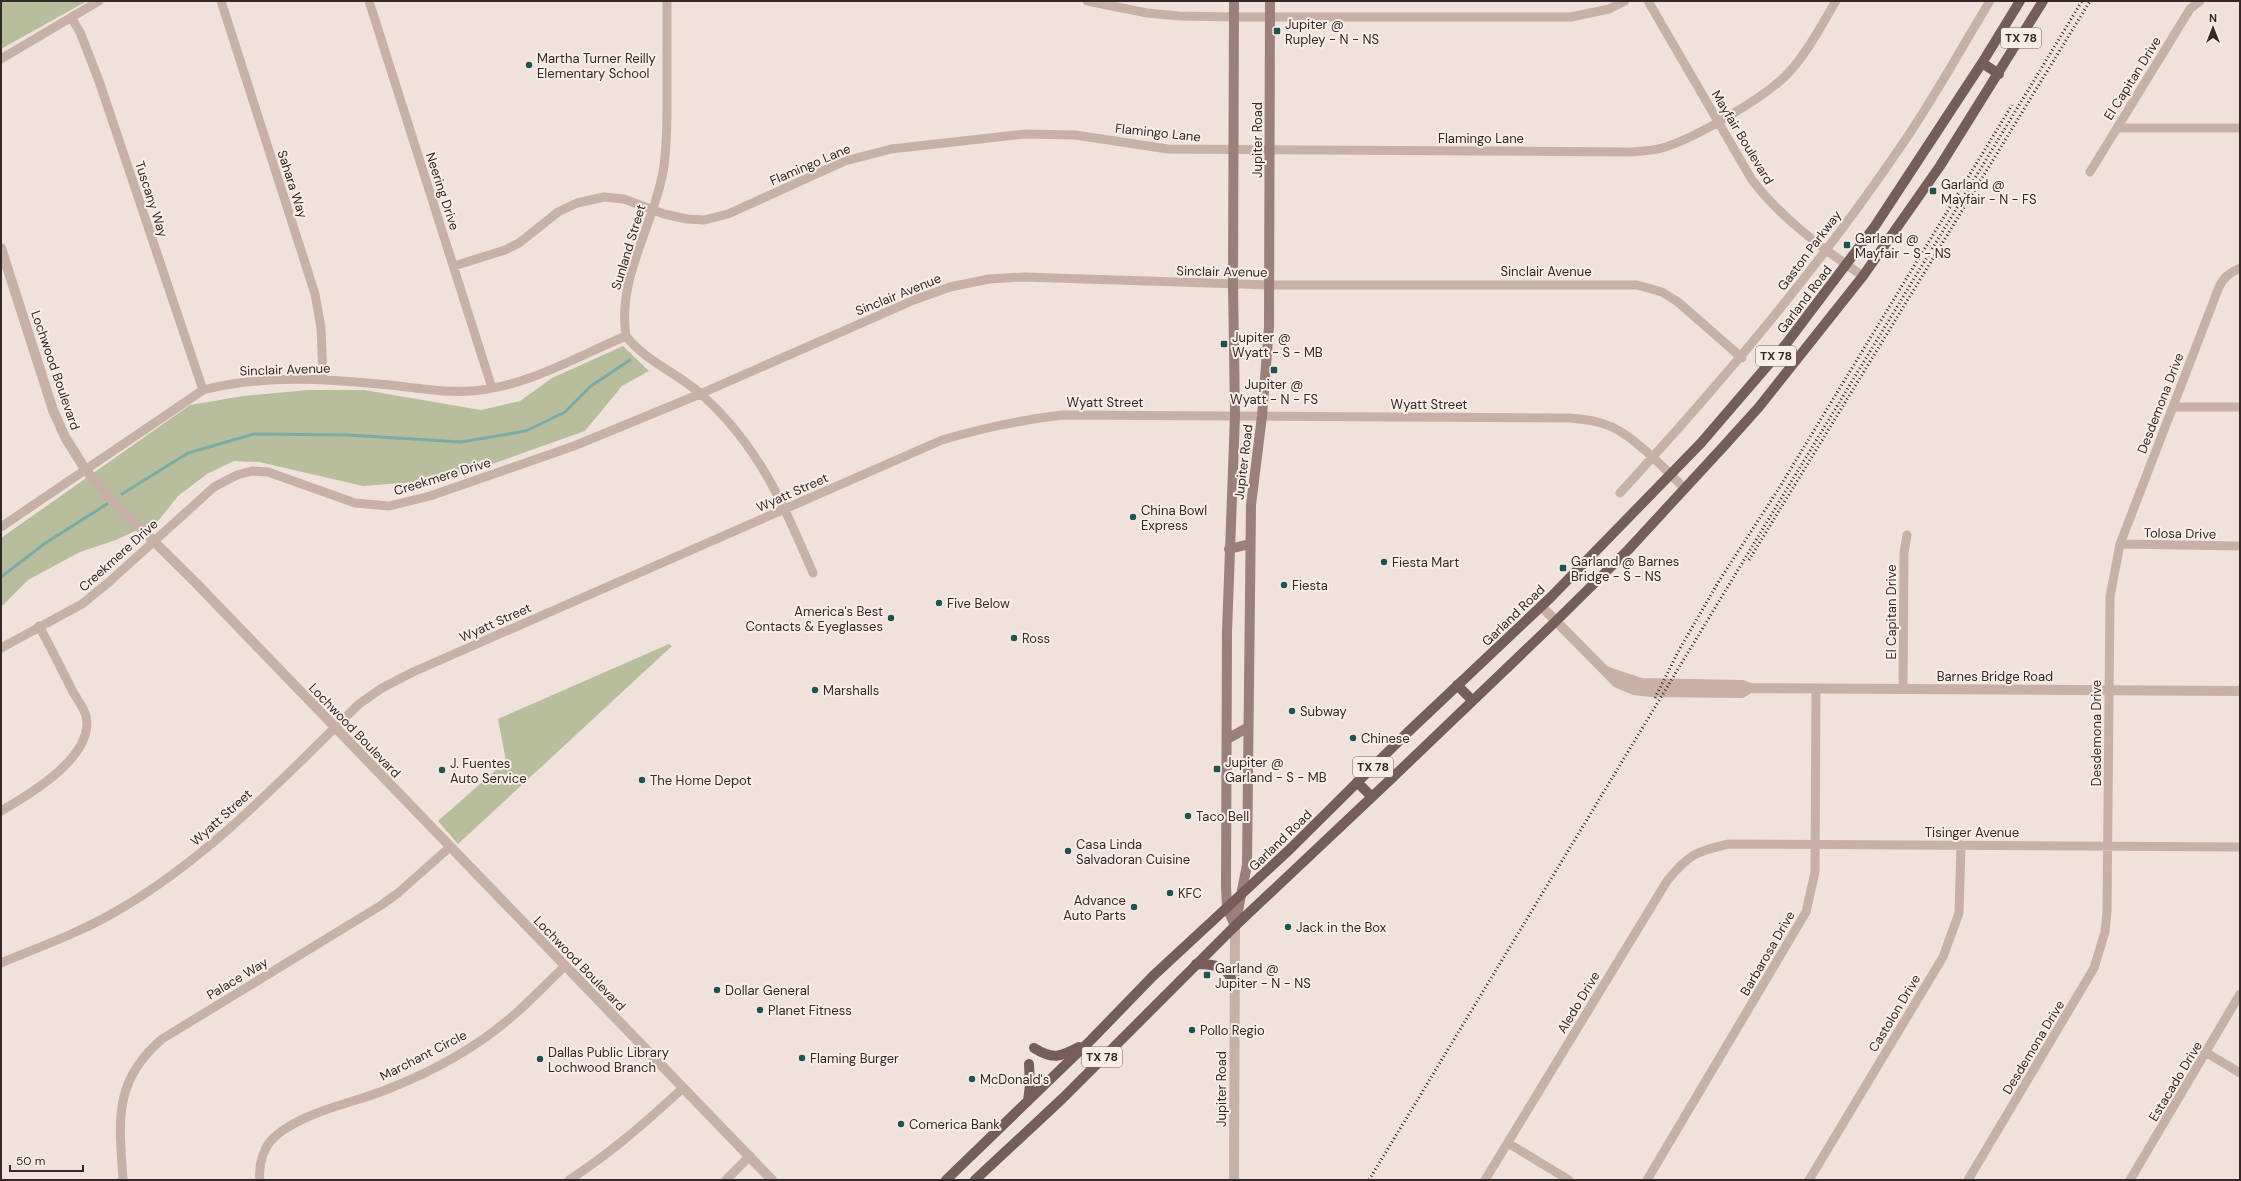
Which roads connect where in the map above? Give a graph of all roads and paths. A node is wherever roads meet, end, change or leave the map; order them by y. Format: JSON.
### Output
{"nodes":[{"id":1,"x":100,"y":1,"type":"edge"},
{"id":2,"x":221,"y":1,"type":"edge"},
{"id":3,"x":369,"y":1,"type":"edge"},
{"id":4,"x":667,"y":1,"type":"edge"},
{"id":5,"x":1087,"y":1,"type":"edge"},
{"id":6,"x":1234,"y":1,"type":"edge"},
{"id":7,"x":1270,"y":1,"type":"edge"},
{"id":8,"x":1625,"y":1,"type":"edge"},
{"id":9,"x":1648,"y":1,"type":"edge"},
{"id":10,"x":1836,"y":1,"type":"edge"},
{"id":11,"x":1990,"y":1,"type":"edge"},
{"id":12,"x":2020,"y":1,"type":"edge"},
{"id":13,"x":2043,"y":1,"type":"edge"},
{"id":14,"x":2200,"y":1,"type":"edge"},
{"id":15,"x":1234,"y":17,"type":"junction"},
{"id":16,"x":1270,"y":17,"type":"junction"},
{"id":17,"x":72,"y":18,"type":"junction"},
{"id":18,"x":1,"y":60,"type":"edge"},
{"id":19,"x":1982,"y":63,"type":"junction"},
{"id":20,"x":1999,"y":74,"type":"junction"},
{"id":21,"x":1717,"y":122,"type":"junction"},
{"id":22,"x":2117,"y":128,"type":"junction"},
{"id":23,"x":2240,"y":128,"type":"edge"},
{"id":24,"x":1234,"y":150,"type":"junction"},
{"id":25,"x":1270,"y":151,"type":"junction"},
{"id":26,"x":2090,"y":172,"type":"dead end"},
{"id":27,"x":653,"y":208,"type":"junction"},
{"id":28,"x":1,"y":248,"type":"edge"},
{"id":29,"x":1826,"y":251,"type":"junction"},
{"id":30,"x":1846,"y":264,"type":"junction"},
{"id":31,"x":454,"y":266,"type":"junction"},
{"id":32,"x":2240,"y":268,"type":"edge"},
{"id":33,"x":1863,"y":276,"type":"junction"},
{"id":34,"x":1233,"y":284,"type":"junction"},
{"id":35,"x":1270,"y":285,"type":"junction"},
{"id":36,"x":626,"y":336,"type":"junction"},
{"id":37,"x":1742,"y":358,"type":"junction"},
{"id":38,"x":323,"y":379,"type":"junction"},
{"id":39,"x":492,"y":388,"type":"junction"},
{"id":40,"x":203,"y":390,"type":"junction"},
{"id":41,"x":700,"y":394,"type":"junction"},
{"id":42,"x":2173,"y":407,"type":"junction"},
{"id":43,"x":2240,"y":407,"type":"edge"},
{"id":44,"x":1235,"y":415,"type":"junction"},
{"id":45,"x":1262,"y":416,"type":"junction"},
{"id":46,"x":1652,"y":458,"type":"junction"},
{"id":47,"x":84,"y":469,"type":"junction"},
{"id":48,"x":1671,"y":475,"type":"junction"},
{"id":49,"x":1685,"y":489,"type":"junction"},
{"id":50,"x":1620,"y":493,"type":"dead end"},
{"id":51,"x":785,"y":510,"type":"junction"},
{"id":52,"x":1,"y":527,"type":"edge"},
{"id":53,"x":1907,"y":535,"type":"dead end"},
{"id":54,"x":153,"y":541,"type":"junction"},
{"id":55,"x":1250,"y":544,"type":"junction"},
{"id":56,"x":2120,"y":544,"type":"junction"},
{"id":57,"x":2240,"y":546,"type":"edge"},
{"id":58,"x":1229,"y":549,"type":"junction"},
{"id":59,"x":814,"y":573,"type":"dead end"},
{"id":60,"x":1542,"y":606,"type":"junction"},
{"id":61,"x":1556,"y":621,"type":"junction"},
{"id":62,"x":39,"y":626,"type":"junction"},
{"id":63,"x":1,"y":648,"type":"edge"},
{"id":64,"x":1457,"y":685,"type":"junction"},
{"id":65,"x":1816,"y":688,"type":"junction"},
{"id":66,"x":1903,"y":689,"type":"junction"},
{"id":67,"x":2109,"y":690,"type":"junction"},
{"id":68,"x":2240,"y":691,"type":"edge"},
{"id":69,"x":1472,"y":700,"type":"junction"},
{"id":70,"x":335,"y":728,"type":"junction"},
{"id":71,"x":1247,"y":728,"type":"junction"},
{"id":72,"x":1227,"y":739,"type":"junction"},
{"id":73,"x":1357,"y":782,"type":"junction"},
{"id":74,"x":1372,"y":798,"type":"junction"},
{"id":75,"x":1,"y":811,"type":"edge"},
{"id":76,"x":1815,"y":844,"type":"junction"},
{"id":77,"x":1961,"y":845,"type":"junction"},
{"id":78,"x":2109,"y":846,"type":"junction"},
{"id":79,"x":450,"y":847,"type":"junction"},
{"id":80,"x":2240,"y":847,"type":"edge"},
{"id":81,"x":1704,"y":849,"type":"joint"},
{"id":82,"x":1242,"y":892,"type":"junction"},
{"id":83,"x":1227,"y":906,"type":"junction"},
{"id":84,"x":1234,"y":926,"type":"junction"},
{"id":85,"x":1,"y":963,"type":"edge"},
{"id":86,"x":1196,"y":964,"type":"junction"},
{"id":87,"x":565,"y":966,"type":"junction"},
{"id":88,"x":1233,"y":984,"type":"junction"},
{"id":89,"x":2240,"y":994,"type":"edge"},
{"id":90,"x":1091,"y":1040,"type":"junction"},
{"id":91,"x":1034,"y":1048,"type":"dead end"},
{"id":92,"x":2207,"y":1053,"type":"junction"},
{"id":93,"x":1029,"y":1064,"type":"dead end"},
{"id":94,"x":2240,"y":1073,"type":"edge"},
{"id":95,"x":683,"y":1088,"type":"junction"},
{"id":96,"x":1028,"y":1101,"type":"junction"},
{"id":97,"x":1508,"y":1142,"type":"junction"},
{"id":98,"x":750,"y":1156,"type":"junction"},
{"id":99,"x":123,"y":1180,"type":"edge"},
{"id":100,"x":260,"y":1180,"type":"edge"},
{"id":101,"x":569,"y":1180,"type":"edge"},
{"id":102,"x":726,"y":1180,"type":"edge"},
{"id":103,"x":772,"y":1180,"type":"edge"},
{"id":104,"x":946,"y":1180,"type":"edge"},
{"id":105,"x":975,"y":1180,"type":"edge"},
{"id":106,"x":1234,"y":1180,"type":"edge"},
{"id":107,"x":1485,"y":1180,"type":"edge"},
{"id":108,"x":1569,"y":1180,"type":"edge"},
{"id":109,"x":1647,"y":1180,"type":"edge"},
{"id":110,"x":1809,"y":1180,"type":"edge"},
{"id":111,"x":1968,"y":1180,"type":"edge"},
{"id":112,"x":2130,"y":1180,"type":"edge"}],
"edges":[{"from":1,"to":17,"type":"street"},
{"from":2,"to":38,"type":"street","name":"Sahara Way"},
{"from":3,"to":31,"type":"street","name":"Neering Drive"},
{"from":4,"to":27,"type":"street","name":"Sunland Street"},
{"from":5,"to":15,"type":"street"},
{"from":6,"to":15,"type":"main road","name":"Jupiter Road"},
{"from":7,"to":16,"type":"main road","name":"Jupiter Road"},
{"from":8,"to":16,"type":"street"},
{"from":9,"to":21,"type":"street","name":"Mayfair Boulevard"},
{"from":10,"to":21,"type":"street","name":"Flamingo Lane"},
{"from":11,"to":29,"type":"street","name":"Gaston Parkway"},
{"from":12,"to":19,"type":"main road","name":"Garland Road","number":"TX 78"},
{"from":13,"to":20,"type":"main road","number":"TX 78"},
{"from":14,"to":22,"type":"street","name":"El Capitan Drive"},
{"from":15,"to":16,"type":"street"},
{"from":15,"to":24,"type":"main road","name":"Jupiter Road"},
{"from":16,"to":25,"type":"main road","name":"Jupiter Road"},
{"from":17,"to":18,"type":"street"},
{"from":17,"to":40,"type":"street","name":"Tuscany Way"},
{"from":19,"to":20,"type":"main road"},
{"from":19,"to":30,"type":"main road","name":"Garland Road","number":"TX 78"},
{"from":20,"to":33,"type":"main road","number":"TX 78"},
{"from":21,"to":25,"type":"street","name":"Flamingo Lane"},
{"from":21,"to":29,"type":"street","name":"Mayfair Boulevard"},
{"from":22,"to":23,"type":"street"},
{"from":22,"to":26,"type":"street","name":"El Capitan Drive"},
{"from":24,"to":25,"type":"street","name":"Flamingo Lane"},
{"from":24,"to":27,"type":"street","name":"Flamingo Lane"},
{"from":24,"to":34,"type":"main road","name":"Jupiter Road"},
{"from":25,"to":35,"type":"main road","name":"Jupiter Road"},
{"from":27,"to":31,"type":"street","name":"Flamingo Lane"},
{"from":27,"to":36,"type":"street","name":"Sunland Street"},
{"from":28,"to":47,"type":"street","name":"Lochwood Boulevard"},
{"from":29,"to":30,"type":"street","name":"Mayfair Boulevard"},
{"from":29,"to":37,"type":"street","name":"Gaston Parkway"},
{"from":30,"to":33,"type":"street","name":"Mayfair Boulevard"},
{"from":30,"to":48,"type":"main road","name":"Garland Road","number":"TX 78"},
{"from":31,"to":39,"type":"street","name":"Neering Drive"},
{"from":32,"to":42,"type":"street","name":"Desdemona Drive"},
{"from":33,"to":49,"type":"main road","number":"TX 78"},
{"from":34,"to":35,"type":"street","name":"Sinclair Avenue"},
{"from":34,"to":41,"type":"street","name":"Sinclair Avenue"},
{"from":34,"to":44,"type":"main road","name":"Jupiter Road"},
{"from":35,"to":37,"type":"street","name":"Sinclair Avenue"},
{"from":35,"to":45,"type":"main road","name":"Jupiter Road"},
{"from":36,"to":39,"type":"street","name":"Sinclair Avenue"},
{"from":36,"to":41,"type":"street"},
{"from":37,"to":46,"type":"street","name":"Gaston Parkway"},
{"from":38,"to":39,"type":"street","name":"Sinclair Avenue"},
{"from":38,"to":40,"type":"street","name":"Sinclair Avenue"},
{"from":40,"to":47,"type":"street","name":"Sinclair Avenue"},
{"from":41,"to":51,"type":"street"},
{"from":41,"to":54,"type":"street","name":"Creekmere Drive"},
{"from":42,"to":43,"type":"street"},
{"from":42,"to":56,"type":"street","name":"Desdemona Drive"},
{"from":44,"to":45,"type":"street","name":"Wyatt Street"},
{"from":44,"to":51,"type":"street","name":"Wyatt Street"},
{"from":44,"to":58,"type":"main road","name":"Jupiter Road"},
{"from":45,"to":46,"type":"street","name":"Wyatt Street"},
{"from":45,"to":55,"type":"main road","name":"Jupiter Road"},
{"from":46,"to":48,"type":"street","name":"Wyatt Street"},
{"from":46,"to":50,"type":"street","name":"Gaston Parkway"},
{"from":47,"to":52,"type":"street","name":"Sinclair Avenue"},
{"from":47,"to":54,"type":"street","name":"Lochwood Boulevard"},
{"from":48,"to":49,"type":"street","name":"Wyatt Street"},
{"from":48,"to":60,"type":"main road","name":"Garland Road","number":"TX 78"},
{"from":49,"to":61,"type":"main road","number":"TX 78"},
{"from":51,"to":59,"type":"street"},
{"from":51,"to":70,"type":"street","name":"Wyatt Street"},
{"from":53,"to":66,"type":"street","name":"El Capitan Drive"},
{"from":54,"to":62,"type":"street","name":"Creekmere Drive"},
{"from":54,"to":70,"type":"street","name":"Lochwood Boulevard"},
{"from":55,"to":58,"type":"main road"},
{"from":55,"to":71,"type":"main road","name":"Jupiter Road"},
{"from":56,"to":57,"type":"street","name":"Tolosa Drive"},
{"from":56,"to":67,"type":"street","name":"Desdemona Drive"},
{"from":58,"to":72,"type":"main road","name":"Jupiter Road"},
{"from":60,"to":61,"type":"street","name":"Barnes Bridge Road"},
{"from":60,"to":64,"type":"main road","name":"Garland Road","number":"TX 78"},
{"from":61,"to":65,"type":"street","name":"Barnes Bridge Road"},
{"from":61,"to":69,"type":"main road","number":"TX 78"},
{"from":62,"to":63,"type":"street","name":"Creekmere Drive"},
{"from":62,"to":75,"type":"street"},
{"from":64,"to":69,"type":"main road"},
{"from":64,"to":73,"type":"main road","name":"Garland Road","number":"TX 78"},
{"from":65,"to":66,"type":"street","name":"Barnes Bridge Road"},
{"from":65,"to":76,"type":"street","name":"Barbarosa Drive"},
{"from":66,"to":67,"type":"street","name":"Barnes Bridge Road"},
{"from":67,"to":68,"type":"street","name":"Barnes Bridge Road"},
{"from":67,"to":78,"type":"street","name":"Desdemona Drive"},
{"from":69,"to":74,"type":"main road","number":"TX 78"},
{"from":70,"to":79,"type":"street","name":"Lochwood Boulevard"},
{"from":70,"to":85,"type":"street","name":"Wyatt Street"},
{"from":71,"to":72,"type":"main road"},
{"from":71,"to":82,"type":"main road","name":"Jupiter Road"},
{"from":72,"to":83,"type":"main road","name":"Jupiter Road"},
{"from":73,"to":74,"type":"main road"},
{"from":73,"to":82,"type":"main road","name":"Garland Road","number":"TX 78"},
{"from":74,"to":84,"type":"main road","number":"TX 78"},
{"from":76,"to":77,"type":"street","name":"Tisinger Avenue"},
{"from":76,"to":81,"type":"street","name":"Tisinger Avenue"},
{"from":76,"to":109,"type":"street","name":"Barbarosa Drive"},
{"from":77,"to":78,"type":"street","name":"Tisinger Avenue"},
{"from":77,"to":110,"type":"street","name":"Castolon Drive"},
{"from":78,"to":80,"type":"street","name":"Tisinger Avenue"},
{"from":78,"to":111,"type":"street","name":"Desdemona Drive"},
{"from":79,"to":87,"type":"street","name":"Lochwood Boulevard"},
{"from":79,"to":99,"type":"street","name":"Palace Way"},
{"from":81,"to":97,"type":"street","name":"Aledo Drive"},
{"from":82,"to":83,"type":"main road","name":"Garland Road","number":"TX 78"},
{"from":82,"to":84,"type":"main road","name":"Jupiter Road"},
{"from":83,"to":84,"type":"main road","name":"Jupiter Road"},
{"from":83,"to":90,"type":"main road","name":"Garland Road","number":"TX 78"},
{"from":84,"to":86,"type":"main road","number":"TX 78"},
{"from":84,"to":88,"type":"street","name":"Jupiter Road"},
{"from":86,"to":88,"type":"main road"},
{"from":86,"to":105,"type":"main road","number":"TX 78"},
{"from":87,"to":95,"type":"street","name":"Lochwood Boulevard"},
{"from":87,"to":100,"type":"street","name":"Marchant Circle"},
{"from":88,"to":106,"type":"street","name":"Jupiter Road"},
{"from":89,"to":92,"type":"street","name":"Estacado Drive"},
{"from":90,"to":91,"type":"main road"},
{"from":90,"to":96,"type":"main road","name":"Garland Road","number":"TX 78"},
{"from":92,"to":94,"type":"street"},
{"from":92,"to":112,"type":"street","name":"Estacado Drive"},
{"from":93,"to":96,"type":"main road"},
{"from":95,"to":98,"type":"street","name":"Lochwood Boulevard"},
{"from":95,"to":101,"type":"street"},
{"from":96,"to":104,"type":"main road","name":"Garland Road","number":"TX 78"},
{"from":97,"to":107,"type":"street","name":"Aledo Drive"},
{"from":97,"to":108,"type":"street"},
{"from":98,"to":102,"type":"street"},
{"from":98,"to":103,"type":"street","name":"Lochwood Boulevard"}]}
